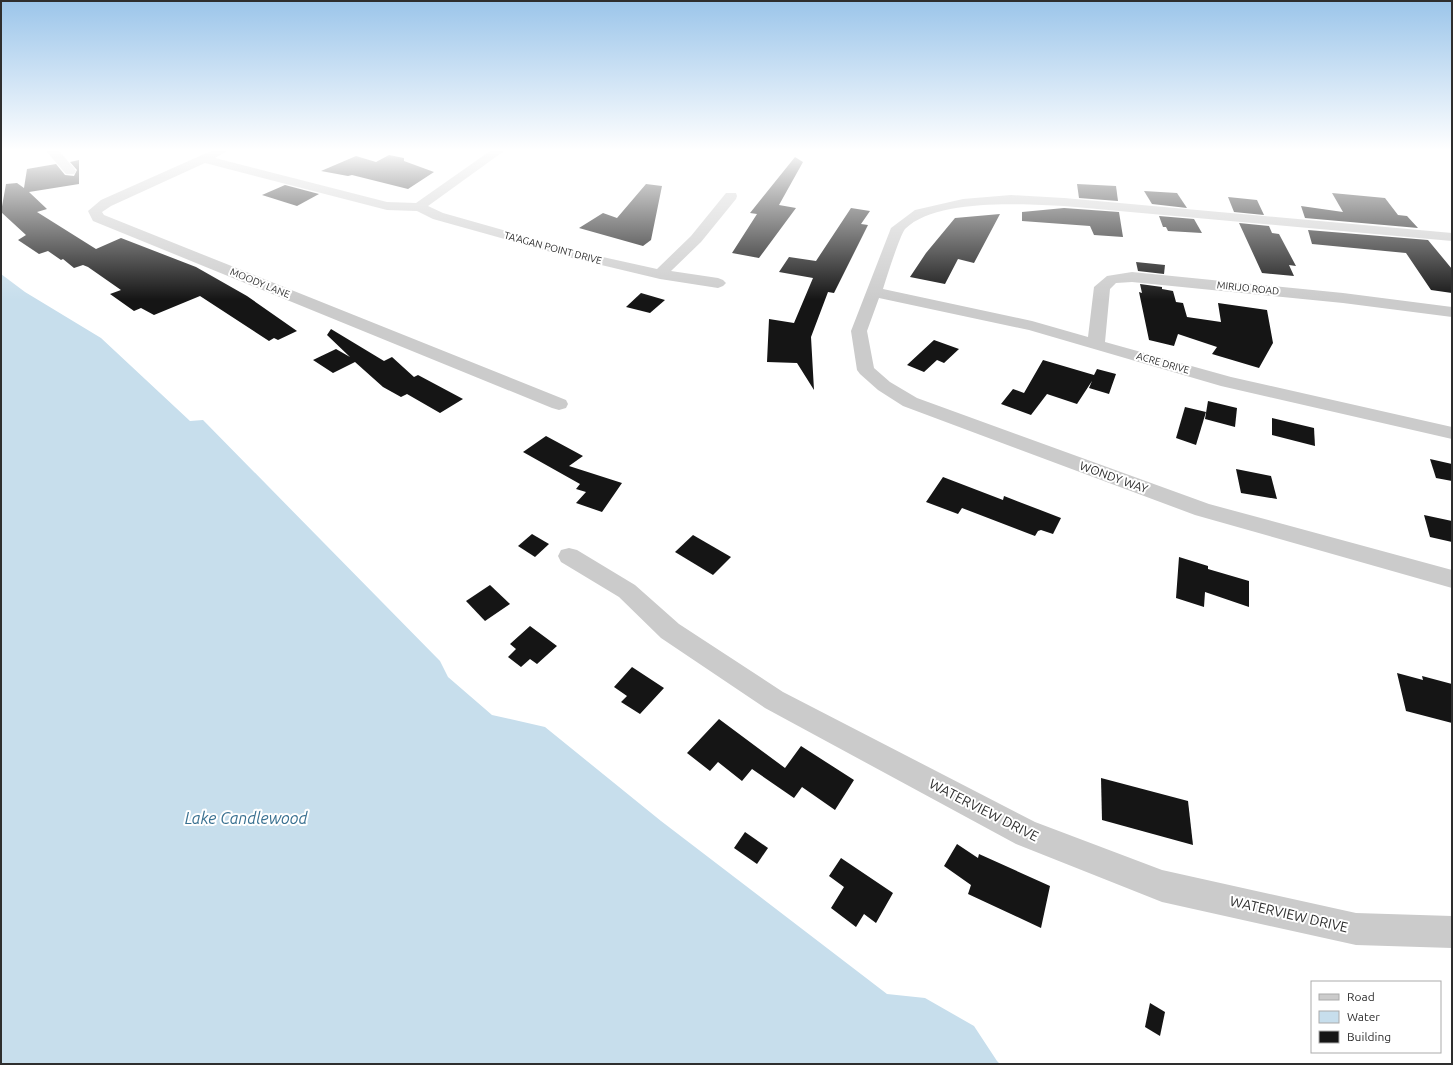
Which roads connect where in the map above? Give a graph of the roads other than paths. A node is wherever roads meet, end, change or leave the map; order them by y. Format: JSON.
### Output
{"nodes":[{"id":1,"x":111,"y":201,"type":"edge"},
{"id":2,"x":366,"y":201,"type":"edge"},
{"id":3,"x":428,"y":201,"type":"edge"},
{"id":4,"x":727,"y":201,"type":"edge"},
{"id":5,"x":991,"y":201,"type":"edge"},
{"id":6,"x":1041,"y":201,"type":"edge"},
{"id":7,"x":419,"y":207,"type":"junction"},
{"id":8,"x":1452,"y":237,"type":"edge"},
{"id":9,"x":660,"y":274,"type":"junction"},
{"id":10,"x":718,"y":283,"type":"dead end"},
{"id":11,"x":874,"y":292,"type":"junction"},
{"id":12,"x":1452,"y":312,"type":"edge"},
{"id":13,"x":1096,"y":344,"type":"junction"},
{"id":14,"x":559,"y":404,"type":"dead end"},
{"id":15,"x":1452,"y":433,"type":"edge"},
{"id":16,"x":569,"y":556,"type":"dead end"},
{"id":17,"x":1452,"y":579,"type":"edge"},
{"id":18,"x":1452,"y":932,"type":"edge"}],
"edges":[{"from":1,"to":14,"type":"street","name":"MOODY LANE"},
{"from":2,"to":7,"type":"street","name":"TA'AGAN POINT DRIVE"},
{"from":3,"to":7,"type":"street"},
{"from":4,"to":9,"type":"street"},
{"from":5,"to":11,"type":"street","name":"WONDY WAY"},
{"from":6,"to":8,"type":"street","name":"WONDY WAY"},
{"from":7,"to":9,"type":"street","name":"TA'AGAN POINT DRIVE"},
{"from":9,"to":10,"type":"street","name":"TA'AGAN POINT DRIVE"},
{"from":11,"to":13,"type":"street","name":"ACRE DRIVE"},
{"from":11,"to":17,"type":"street","name":"WONDY WAY"},
{"from":12,"to":13,"type":"street","name":"MIRIJO ROAD"},
{"from":13,"to":15,"type":"street","name":"ACRE DRIVE"},
{"from":16,"to":18,"type":"street","name":"WATERVIEW DRIVE"}]}
